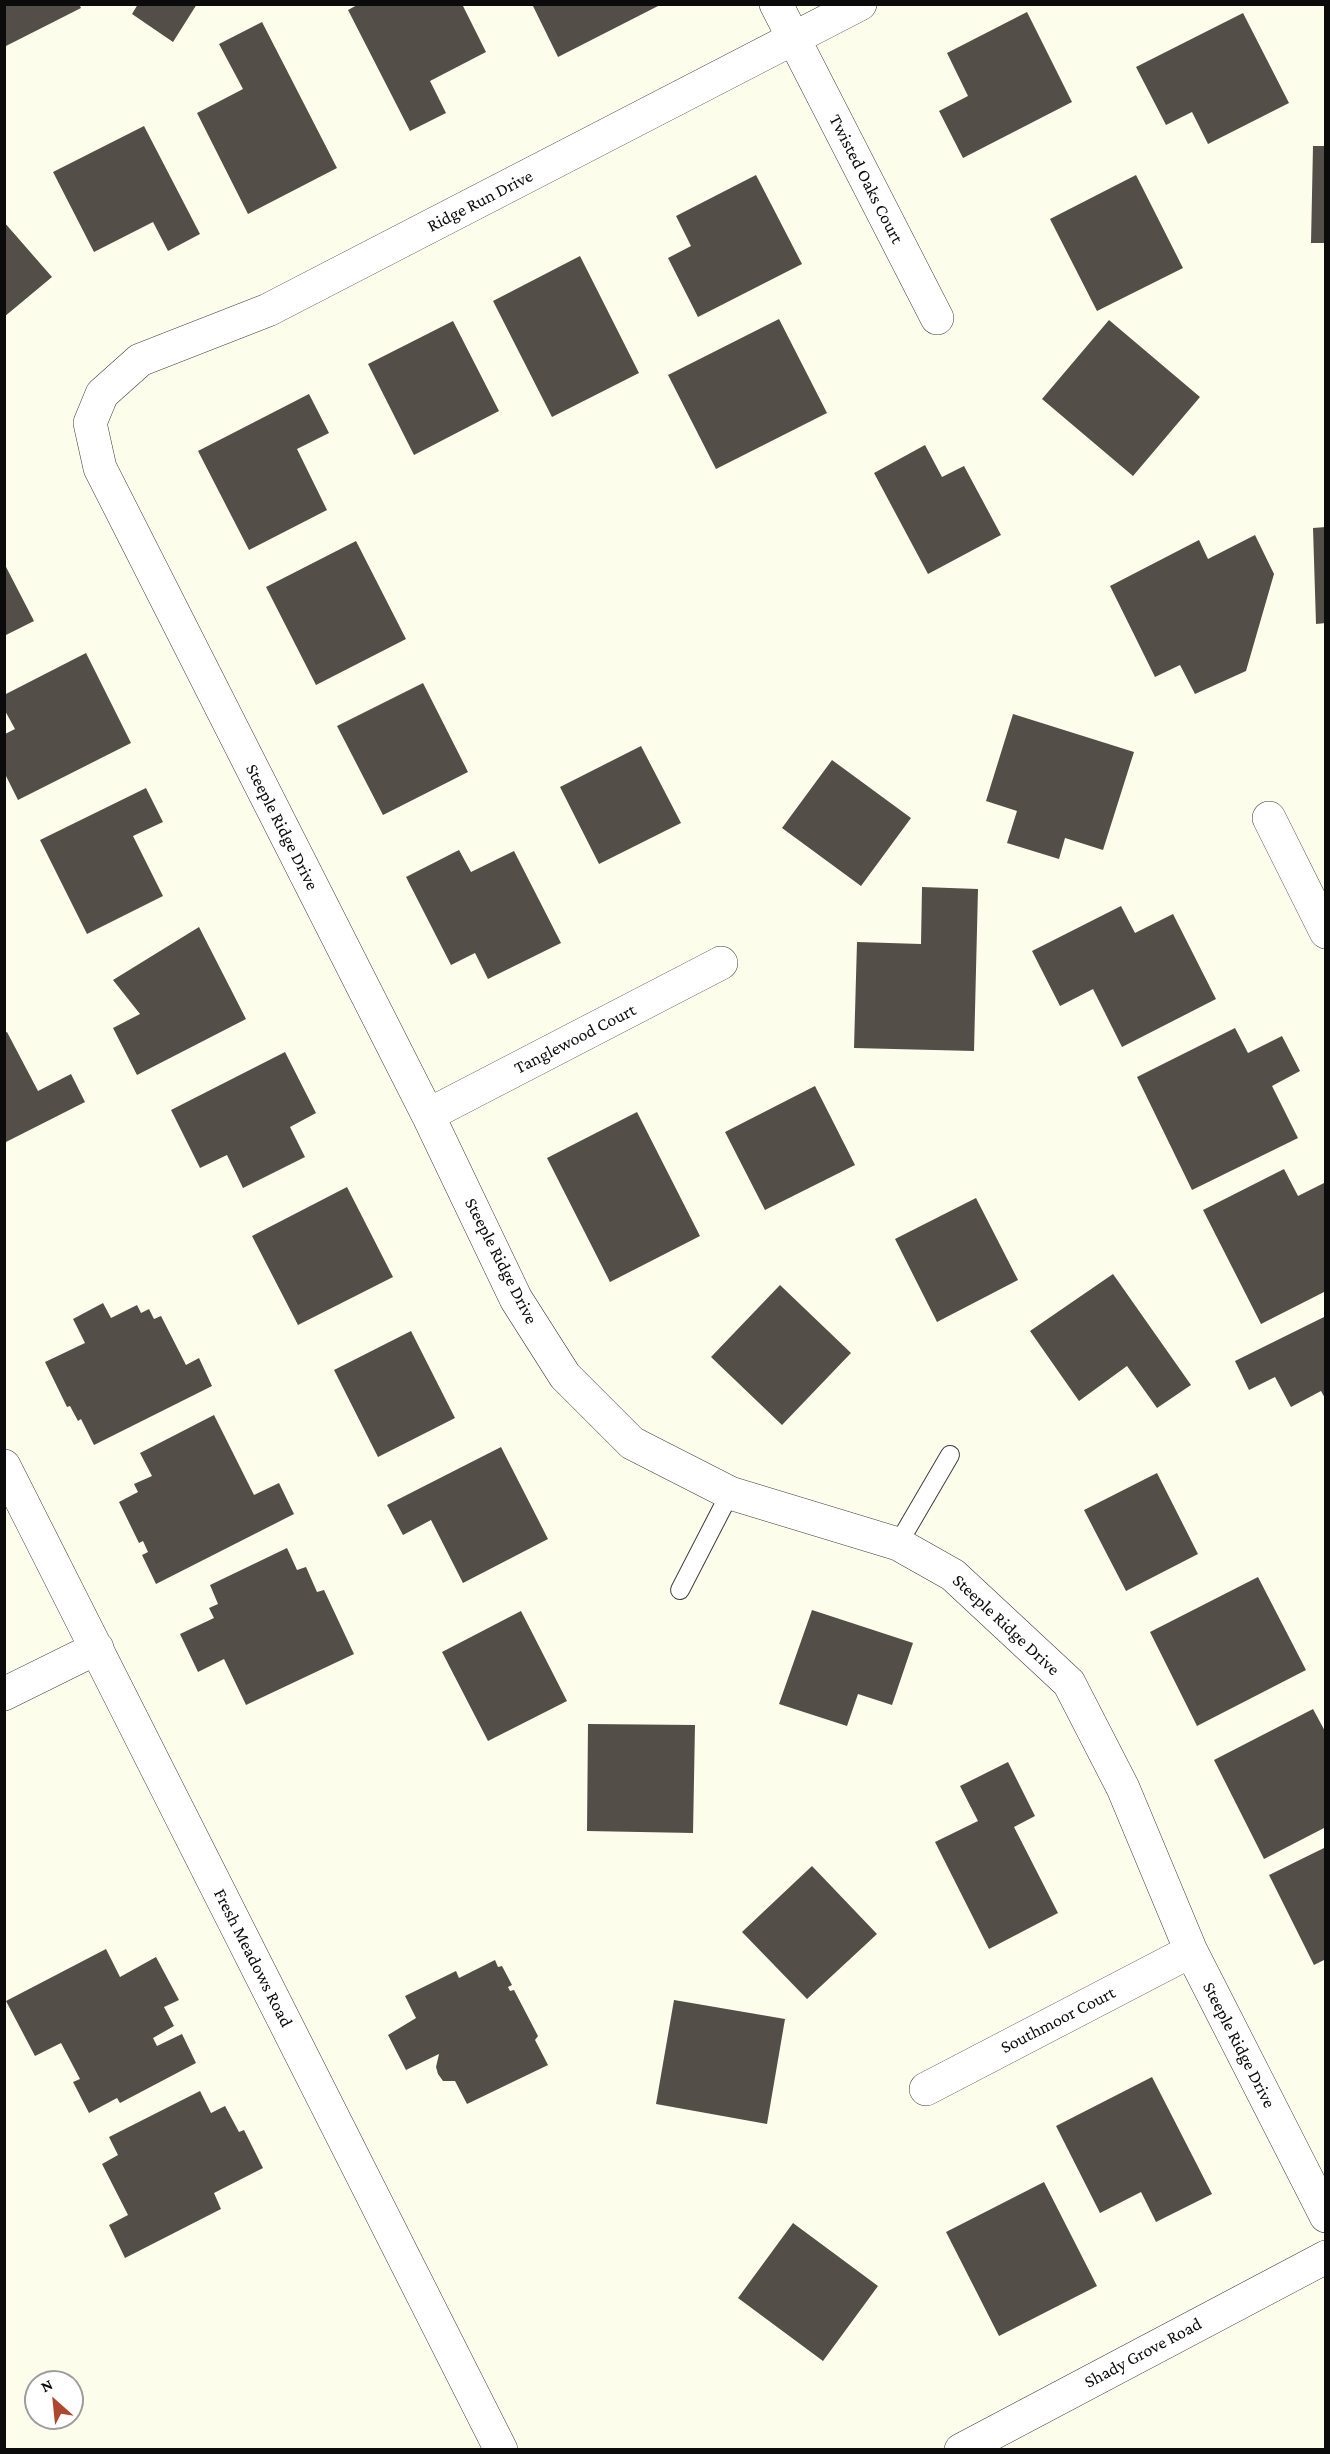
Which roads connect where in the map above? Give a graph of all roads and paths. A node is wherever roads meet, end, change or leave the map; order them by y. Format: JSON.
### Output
{"nodes":[{"id":1,"x":776,"y":4,"type":"edge"},
{"id":2,"x":860,"y":4,"type":"edge"},
{"id":3,"x":794,"y":40,"type":"junction"},
{"id":4,"x":937,"y":318,"type":"dead end"},
{"id":5,"x":102,"y":394,"type":"joint"},
{"id":6,"x":1269,"y":818,"type":"dead end"},
{"id":7,"x":1326,"y":932,"type":"edge"},
{"id":8,"x":721,"y":963,"type":"dead end"},
{"id":9,"x":428,"y":1115,"type":"junction"},
{"id":10,"x":950,"y":1455,"type":"dead end"},
{"id":11,"x":4,"y":1466,"type":"edge"},
{"id":12,"x":730,"y":1493,"type":"junction"},
{"id":13,"x":898,"y":1544,"type":"junction"},
{"id":14,"x":680,"y":1590,"type":"dead end"},
{"id":15,"x":97,"y":1648,"type":"junction"},
{"id":16,"x":4,"y":1694,"type":"edge"},
{"id":17,"x":1191,"y":1951,"type":"junction"},
{"id":18,"x":926,"y":2089,"type":"dead end"},
{"id":19,"x":1326,"y":2216,"type":"edge"},
{"id":20,"x":1326,"y":2257,"type":"edge"},
{"id":21,"x":501,"y":2450,"type":"edge"},
{"id":22,"x":961,"y":2450,"type":"edge"}],
"edges":[{"from":1,"to":3,"type":"street","name":"Twisted Oaks Court"},
{"from":2,"to":3,"type":"street","name":"Ridge Run Drive"},
{"from":3,"to":4,"type":"street","name":"Twisted Oaks Court"},
{"from":3,"to":5,"type":"street","name":"Ridge Run Drive"},
{"from":5,"to":9,"type":"street","name":"Steeple Ridge Drive"},
{"from":6,"to":7,"type":"street"},
{"from":8,"to":9,"type":"street","name":"Tanglewood Court"},
{"from":9,"to":12,"type":"street","name":"Steeple Ridge Drive"},
{"from":10,"to":13,"type":"lane"},
{"from":11,"to":15,"type":"street","name":"Fresh Meadows Road"},
{"from":12,"to":13,"type":"street","name":"Steeple Ridge Drive"},
{"from":12,"to":14,"type":"lane"},
{"from":13,"to":17,"type":"street","name":"Steeple Ridge Drive"},
{"from":15,"to":16,"type":"street"},
{"from":15,"to":21,"type":"street","name":"Fresh Meadows Road"},
{"from":17,"to":18,"type":"street","name":"Southmoor Court"},
{"from":17,"to":19,"type":"street","name":"Steeple Ridge Drive"},
{"from":20,"to":22,"type":"street","name":"Shady Grove Road"}]}
